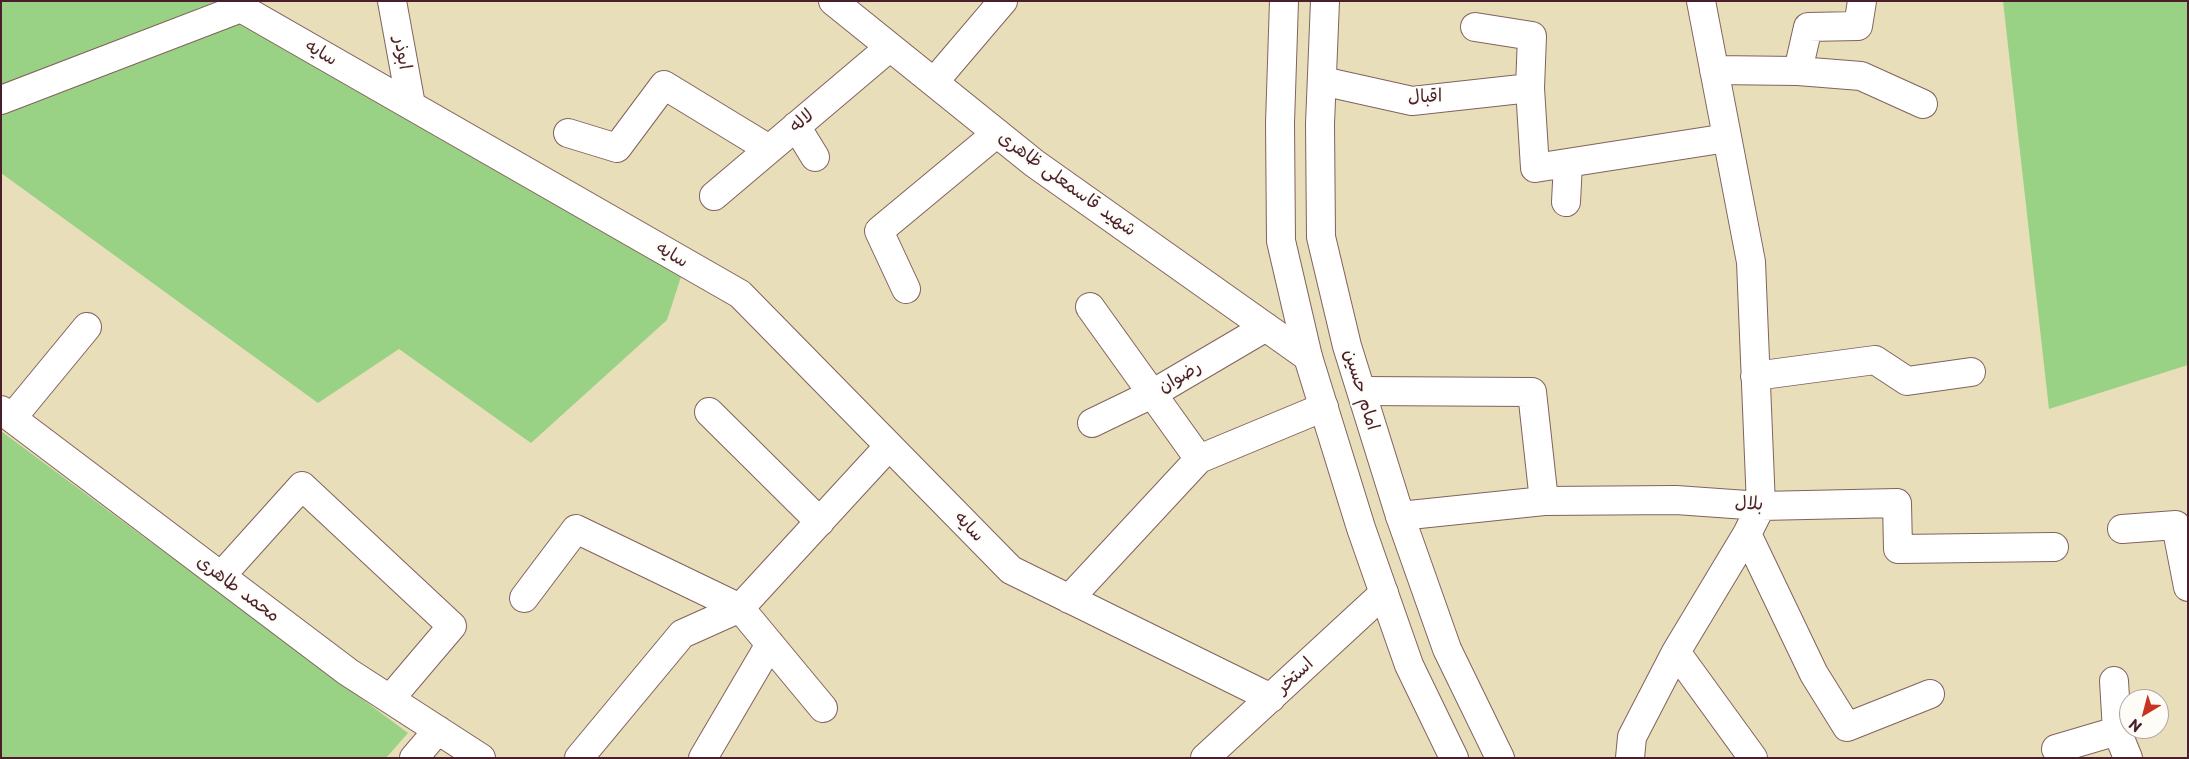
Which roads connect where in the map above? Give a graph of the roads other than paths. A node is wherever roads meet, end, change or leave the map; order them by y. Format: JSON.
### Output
{"nodes":[{"id":1,"x":392,"y":1,"type":"edge"},
{"id":2,"x":833,"y":1,"type":"edge"},
{"id":3,"x":1003,"y":1,"type":"edge"},
{"id":4,"x":1284,"y":1,"type":"edge"},
{"id":5,"x":1325,"y":1,"type":"edge"},
{"id":6,"x":1701,"y":1,"type":"edge"},
{"id":7,"x":1862,"y":1,"type":"edge"},
{"id":8,"x":1475,"y":27,"type":"dead end"},
{"id":9,"x":890,"y":47,"type":"junction"},
{"id":10,"x":1714,"y":70,"type":"junction"},
{"id":11,"x":1798,"y":71,"type":"junction"},
{"id":12,"x":1322,"y":81,"type":"junction"},
{"id":13,"x":934,"y":82,"type":"junction"},
{"id":14,"x":1530,"y":88,"type":"junction"},
{"id":15,"x":1,"y":100,"type":"edge"},
{"id":16,"x":1923,"y":104,"type":"dead end"},
{"id":17,"x":411,"y":105,"type":"junction"},
{"id":18,"x":796,"y":126,"type":"junction"},
{"id":19,"x":568,"y":133,"type":"dead end"},
{"id":20,"x":997,"y":134,"type":"junction"},
{"id":21,"x":1727,"y":138,"type":"junction"},
{"id":22,"x":769,"y":149,"type":"junction"},
{"id":23,"x":815,"y":157,"type":"dead end"},
{"id":24,"x":1568,"y":163,"type":"junction"},
{"id":25,"x":714,"y":196,"type":"dead end"},
{"id":26,"x":1566,"y":202,"type":"dead end"},
{"id":27,"x":906,"y":289,"type":"dead end"},
{"id":28,"x":1090,"y":307,"type":"dead end"},
{"id":29,"x":87,"y":327,"type":"dead end"},
{"id":30,"x":1266,"y":327,"type":"junction"},
{"id":31,"x":1347,"y":346,"type":"junction"},
{"id":32,"x":1308,"y":357,"type":"junction"},
{"id":33,"x":1971,"y":372,"type":"dead end"},
{"id":34,"x":1756,"y":376,"type":"junction"},
{"id":35,"x":1362,"y":392,"type":"junction"},
{"id":36,"x":1152,"y":394,"type":"junction"},
{"id":37,"x":1324,"y":407,"type":"junction"},
{"id":38,"x":709,"y":412,"type":"dead end"},
{"id":39,"x":6,"y":414,"type":"edge"},
{"id":40,"x":1092,"y":423,"type":"dead end"},
{"id":41,"x":889,"y":446,"type":"junction"},
{"id":42,"x":1199,"y":459,"type":"junction"},
{"id":43,"x":1544,"y":501,"type":"junction"},
{"id":44,"x":1761,"y":506,"type":"junction"},
{"id":45,"x":1400,"y":516,"type":"junction"},
{"id":46,"x":820,"y":522,"type":"junction"},
{"id":47,"x":2122,"y":529,"type":"dead end"},
{"id":48,"x":1747,"y":534,"type":"junction"},
{"id":49,"x":2054,"y":546,"type":"dead end"},
{"id":50,"x":221,"y":576,"type":"junction"},
{"id":51,"x":2188,"y":587,"type":"edge"},
{"id":52,"x":1384,"y":593,"type":"junction"},
{"id":53,"x":524,"y":598,"type":"dead end"},
{"id":54,"x":1069,"y":599,"type":"junction"},
{"id":55,"x":740,"y":608,"type":"junction"},
{"id":56,"x":770,"y":644,"type":"junction"},
{"id":57,"x":1676,"y":652,"type":"junction"},
{"id":58,"x":2114,"y":681,"type":"dead end"},
{"id":59,"x":1930,"y":694,"type":"dead end"},
{"id":60,"x":1271,"y":698,"type":"junction"},
{"id":61,"x":390,"y":699,"type":"junction"},
{"id":62,"x":823,"y":708,"type":"dead end"},
{"id":63,"x":438,"y":730,"type":"junction"},
{"id":64,"x":2117,"y":731,"type":"junction"},
{"id":65,"x":2056,"y":749,"type":"dead end"},
{"id":66,"x":414,"y":758,"type":"edge"},
{"id":67,"x":481,"y":758,"type":"edge"},
{"id":68,"x":579,"y":758,"type":"edge"},
{"id":69,"x":703,"y":758,"type":"edge"},
{"id":70,"x":1205,"y":758,"type":"edge"},
{"id":71,"x":1454,"y":758,"type":"edge"},
{"id":72,"x":1500,"y":758,"type":"edge"},
{"id":73,"x":1630,"y":758,"type":"edge"},
{"id":74,"x":1753,"y":758,"type":"edge"},
{"id":75,"x":2128,"y":758,"type":"edge"}],
"edges":[{"from":1,"to":17,"type":"street","name":"ابوذر"},
{"from":2,"to":9,"type":"street","name":"شهید قاسمعلی ظاهری"},
{"from":3,"to":13,"type":"street"},
{"from":4,"to":32,"type":"street"},
{"from":5,"to":12,"type":"street","name":"امام حسین"},
{"from":6,"to":10,"type":"street"},
{"from":7,"to":11,"type":"street"},
{"from":8,"to":14,"type":"street"},
{"from":9,"to":13,"type":"street","name":"شهید قاسمعلی ظاهری"},
{"from":9,"to":18,"type":"street","name":"لاله"},
{"from":10,"to":11,"type":"street"},
{"from":10,"to":21,"type":"street"},
{"from":11,"to":16,"type":"street"},
{"from":12,"to":14,"type":"street","name":"اقبال"},
{"from":12,"to":31,"type":"street","name":"امام حسین"},
{"from":13,"to":20,"type":"street","name":"شهید قاسمعلی ظاهری"},
{"from":14,"to":24,"type":"street"},
{"from":15,"to":17,"type":"street","name":"سایه"},
{"from":17,"to":41,"type":"street","name":"سایه"},
{"from":18,"to":22,"type":"street","name":"لاله"},
{"from":18,"to":23,"type":"street"},
{"from":19,"to":22,"type":"street"},
{"from":20,"to":27,"type":"street"},
{"from":20,"to":30,"type":"street","name":"شهید قاسمعلی ظاهری"},
{"from":21,"to":24,"type":"street"},
{"from":21,"to":34,"type":"street"},
{"from":22,"to":25,"type":"street","name":"لاله"},
{"from":24,"to":26,"type":"street"},
{"from":28,"to":36,"type":"street"},
{"from":29,"to":39,"type":"street"},
{"from":30,"to":32,"type":"street","name":"شهید قاسمعلی ظاهری"},
{"from":30,"to":36,"type":"street","name":"رضوان"},
{"from":31,"to":32,"type":"street"},
{"from":31,"to":35,"type":"street","name":"امام حسین"},
{"from":32,"to":37,"type":"street"},
{"from":33,"to":34,"type":"street"},
{"from":34,"to":44,"type":"street"},
{"from":35,"to":43,"type":"street"},
{"from":35,"to":45,"type":"street","name":"امام حسین"},
{"from":36,"to":40,"type":"street","name":"رضوان"},
{"from":36,"to":42,"type":"street"},
{"from":37,"to":42,"type":"street"},
{"from":37,"to":52,"type":"street"},
{"from":38,"to":46,"type":"street"},
{"from":39,"to":50,"type":"street","name":"محمد طاهری"},
{"from":41,"to":46,"type":"street"},
{"from":41,"to":54,"type":"street","name":"سایه"},
{"from":42,"to":54,"type":"street"},
{"from":43,"to":44,"type":"street","name":"بلال"},
{"from":43,"to":45,"type":"street","name":"بلال"},
{"from":44,"to":48,"type":"street"},
{"from":44,"to":49,"type":"street","name":"بلال"},
{"from":45,"to":72,"type":"street","name":"امام حسین"},
{"from":46,"to":55,"type":"street"},
{"from":47,"to":51,"type":"street"},
{"from":48,"to":57,"type":"street"},
{"from":48,"to":59,"type":"street"},
{"from":50,"to":61,"type":"street","name":"محمد طاهری"},
{"from":50,"to":61,"type":"street"},
{"from":52,"to":60,"type":"street","name":"استخر"},
{"from":52,"to":71,"type":"street"},
{"from":53,"to":55,"type":"street"},
{"from":54,"to":60,"type":"street","name":"سایه"},
{"from":55,"to":56,"type":"street"},
{"from":55,"to":68,"type":"street"},
{"from":56,"to":62,"type":"street"},
{"from":56,"to":69,"type":"street"},
{"from":57,"to":73,"type":"street"},
{"from":57,"to":74,"type":"street"},
{"from":58,"to":64,"type":"street"},
{"from":60,"to":70,"type":"street","name":"استخر"},
{"from":61,"to":63,"type":"street","name":"محمد طاهری"},
{"from":63,"to":66,"type":"street"},
{"from":63,"to":67,"type":"street","name":"محمد طاهری"},
{"from":64,"to":65,"type":"street"},
{"from":64,"to":75,"type":"street"}]}
